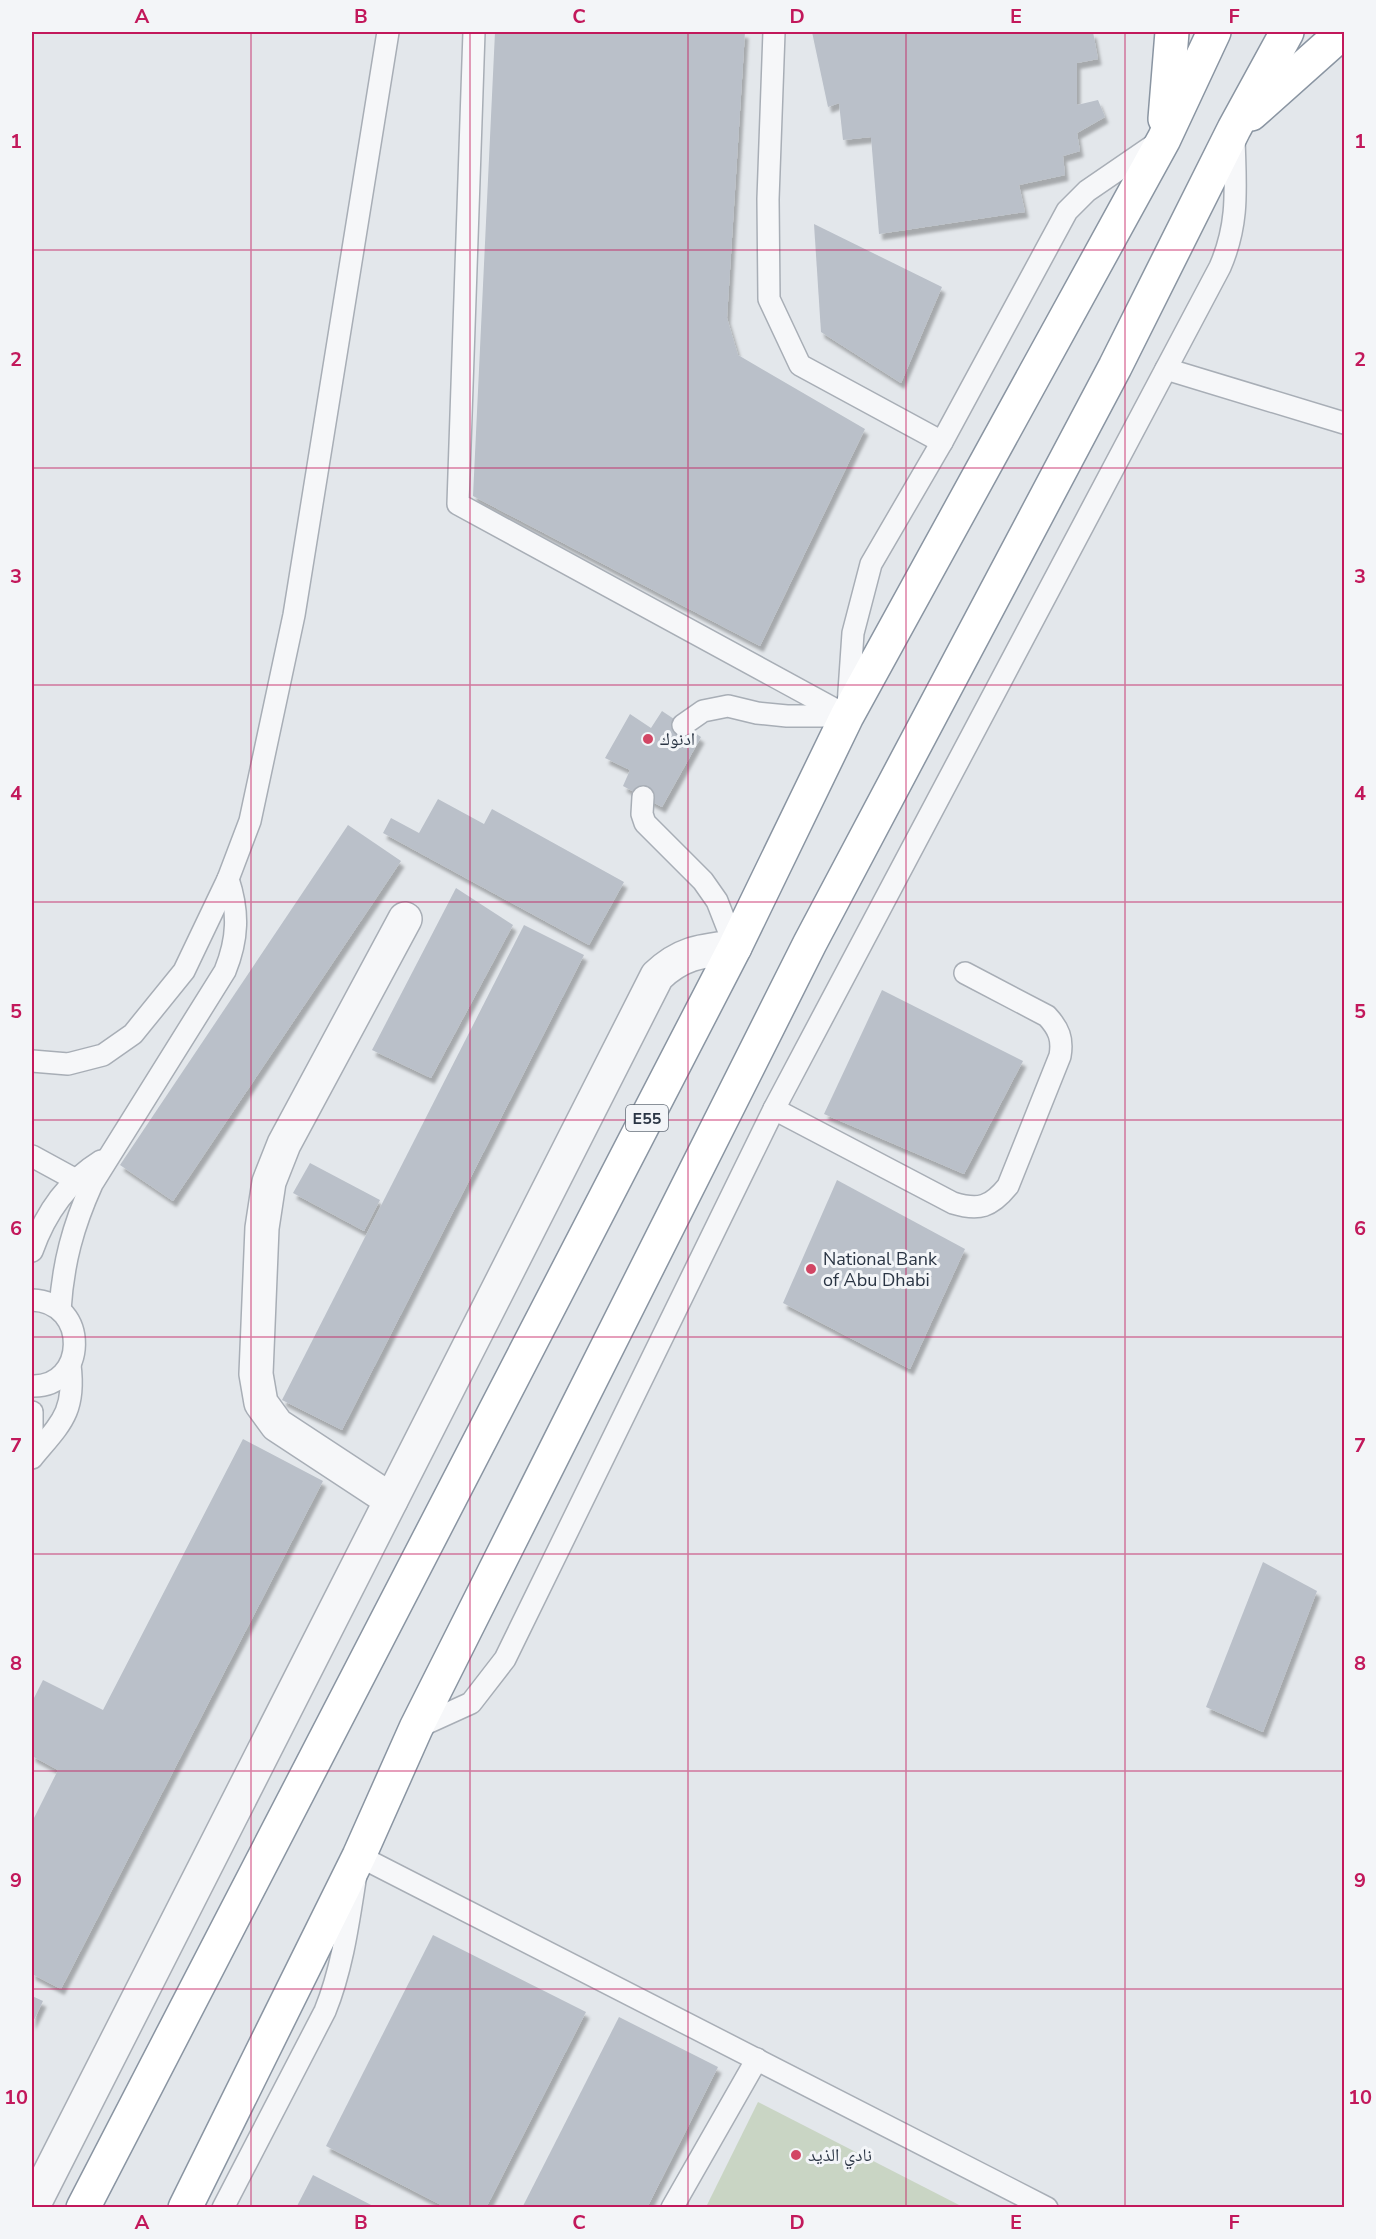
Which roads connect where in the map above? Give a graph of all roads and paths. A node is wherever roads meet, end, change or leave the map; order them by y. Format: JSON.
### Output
{"nodes":[{"id":1,"x":388,"y":32,"type":"edge"},
{"id":2,"x":474,"y":32,"type":"edge"},
{"id":3,"x":774,"y":32,"type":"edge"},
{"id":4,"x":1172,"y":32,"type":"edge"},
{"id":5,"x":1214,"y":32,"type":"edge"},
{"id":6,"x":1287,"y":32,"type":"edge"},
{"id":7,"x":1343,"y":32,"type":"edge"},
{"id":8,"x":1234,"y":129,"type":"junction"},
{"id":9,"x":1164,"y":139,"type":"junction"},
{"id":10,"x":1166,"y":369,"type":"junction"},
{"id":11,"x":1344,"y":423,"type":"edge"},
{"id":12,"x":942,"y":442,"type":"junction"},
{"id":13,"x":847,"y":716,"type":"junction"},
{"id":14,"x":683,"y":725,"type":"dead end"},
{"id":15,"x":643,"y":796,"type":"dead end"},
{"id":16,"x":228,"y":879,"type":"junction"},
{"id":17,"x":405,"y":919,"type":"dead end"},
{"id":18,"x":735,"y":946,"type":"junction"},
{"id":19,"x":965,"y":973,"type":"dead end"},
{"id":20,"x":32,"y":1061,"type":"edge"},
{"id":21,"x":774,"y":1109,"type":"junction"},
{"id":22,"x":32,"y":1156,"type":"edge"},
{"id":23,"x":109,"y":1156,"type":"junction"},
{"id":24,"x":76,"y":1180,"type":"junction"},
{"id":25,"x":32,"y":1251,"type":"edge"},
{"id":26,"x":32,"y":1300,"type":"edge"},
{"id":27,"x":60,"y":1310,"type":"junction"},
{"id":28,"x":70,"y":1365,"type":"junction"},
{"id":29,"x":32,"y":1386,"type":"edge"},
{"id":30,"x":32,"y":1412,"type":"edge"},
{"id":31,"x":32,"y":1431,"type":"edge"},
{"id":32,"x":32,"y":1458,"type":"edge"},
{"id":33,"x":391,"y":1500,"type":"junction"},
{"id":34,"x":416,"y":1728,"type":"junction"},
{"id":35,"x":359,"y":1856,"type":"junction"},
{"id":36,"x":757,"y":2059,"type":"junction"},
{"id":37,"x":32,"y":2208,"type":"edge"},
{"id":38,"x":83,"y":2208,"type":"edge"},
{"id":39,"x":185,"y":2208,"type":"edge"},
{"id":40,"x":223,"y":2208,"type":"edge"},
{"id":41,"x":672,"y":2208,"type":"edge"},
{"id":42,"x":1047,"y":2208,"type":"edge"}],
"edges":[{"from":1,"to":16,"type":"lane"},
{"from":2,"to":13,"type":"lane"},
{"from":3,"to":12,"type":"lane"},
{"from":4,"to":9,"type":"highway"},
{"from":5,"to":9,"type":"highway","number":"E55"},
{"from":6,"to":8,"type":"highway"},
{"from":7,"to":8,"type":"highway"},
{"from":8,"to":10,"type":"lane"},
{"from":8,"to":34,"type":"highway"},
{"from":9,"to":12,"type":"lane"},
{"from":9,"to":13,"type":"highway","number":"E55"},
{"from":10,"to":11,"type":"lane"},
{"from":10,"to":21,"type":"lane"},
{"from":12,"to":13,"type":"lane"},
{"from":13,"to":14,"type":"lane"},
{"from":13,"to":18,"type":"highway","number":"E55"},
{"from":15,"to":18,"type":"lane"},
{"from":16,"to":20,"type":"lane"},
{"from":16,"to":23,"type":"lane"},
{"from":17,"to":33,"type":"street"},
{"from":18,"to":33,"type":"street"},
{"from":18,"to":38,"type":"highway","number":"E55"},
{"from":19,"to":21,"type":"lane"},
{"from":21,"to":34,"type":"lane"},
{"from":22,"to":24,"type":"lane"},
{"from":23,"to":24,"type":"lane"},
{"from":23,"to":27,"type":"lane"},
{"from":24,"to":25,"type":"lane"},
{"from":26,"to":27,"type":"lane"},
{"from":27,"to":28,"type":"lane"},
{"from":28,"to":29,"type":"lane"},
{"from":28,"to":32,"type":"lane"},
{"from":30,"to":31,"type":"lane"},
{"from":33,"to":37,"type":"street"},
{"from":34,"to":35,"type":"highway"},
{"from":35,"to":36,"type":"lane"},
{"from":35,"to":39,"type":"highway"},
{"from":35,"to":40,"type":"lane"},
{"from":36,"to":41,"type":"lane"},
{"from":36,"to":42,"type":"lane"}]}
